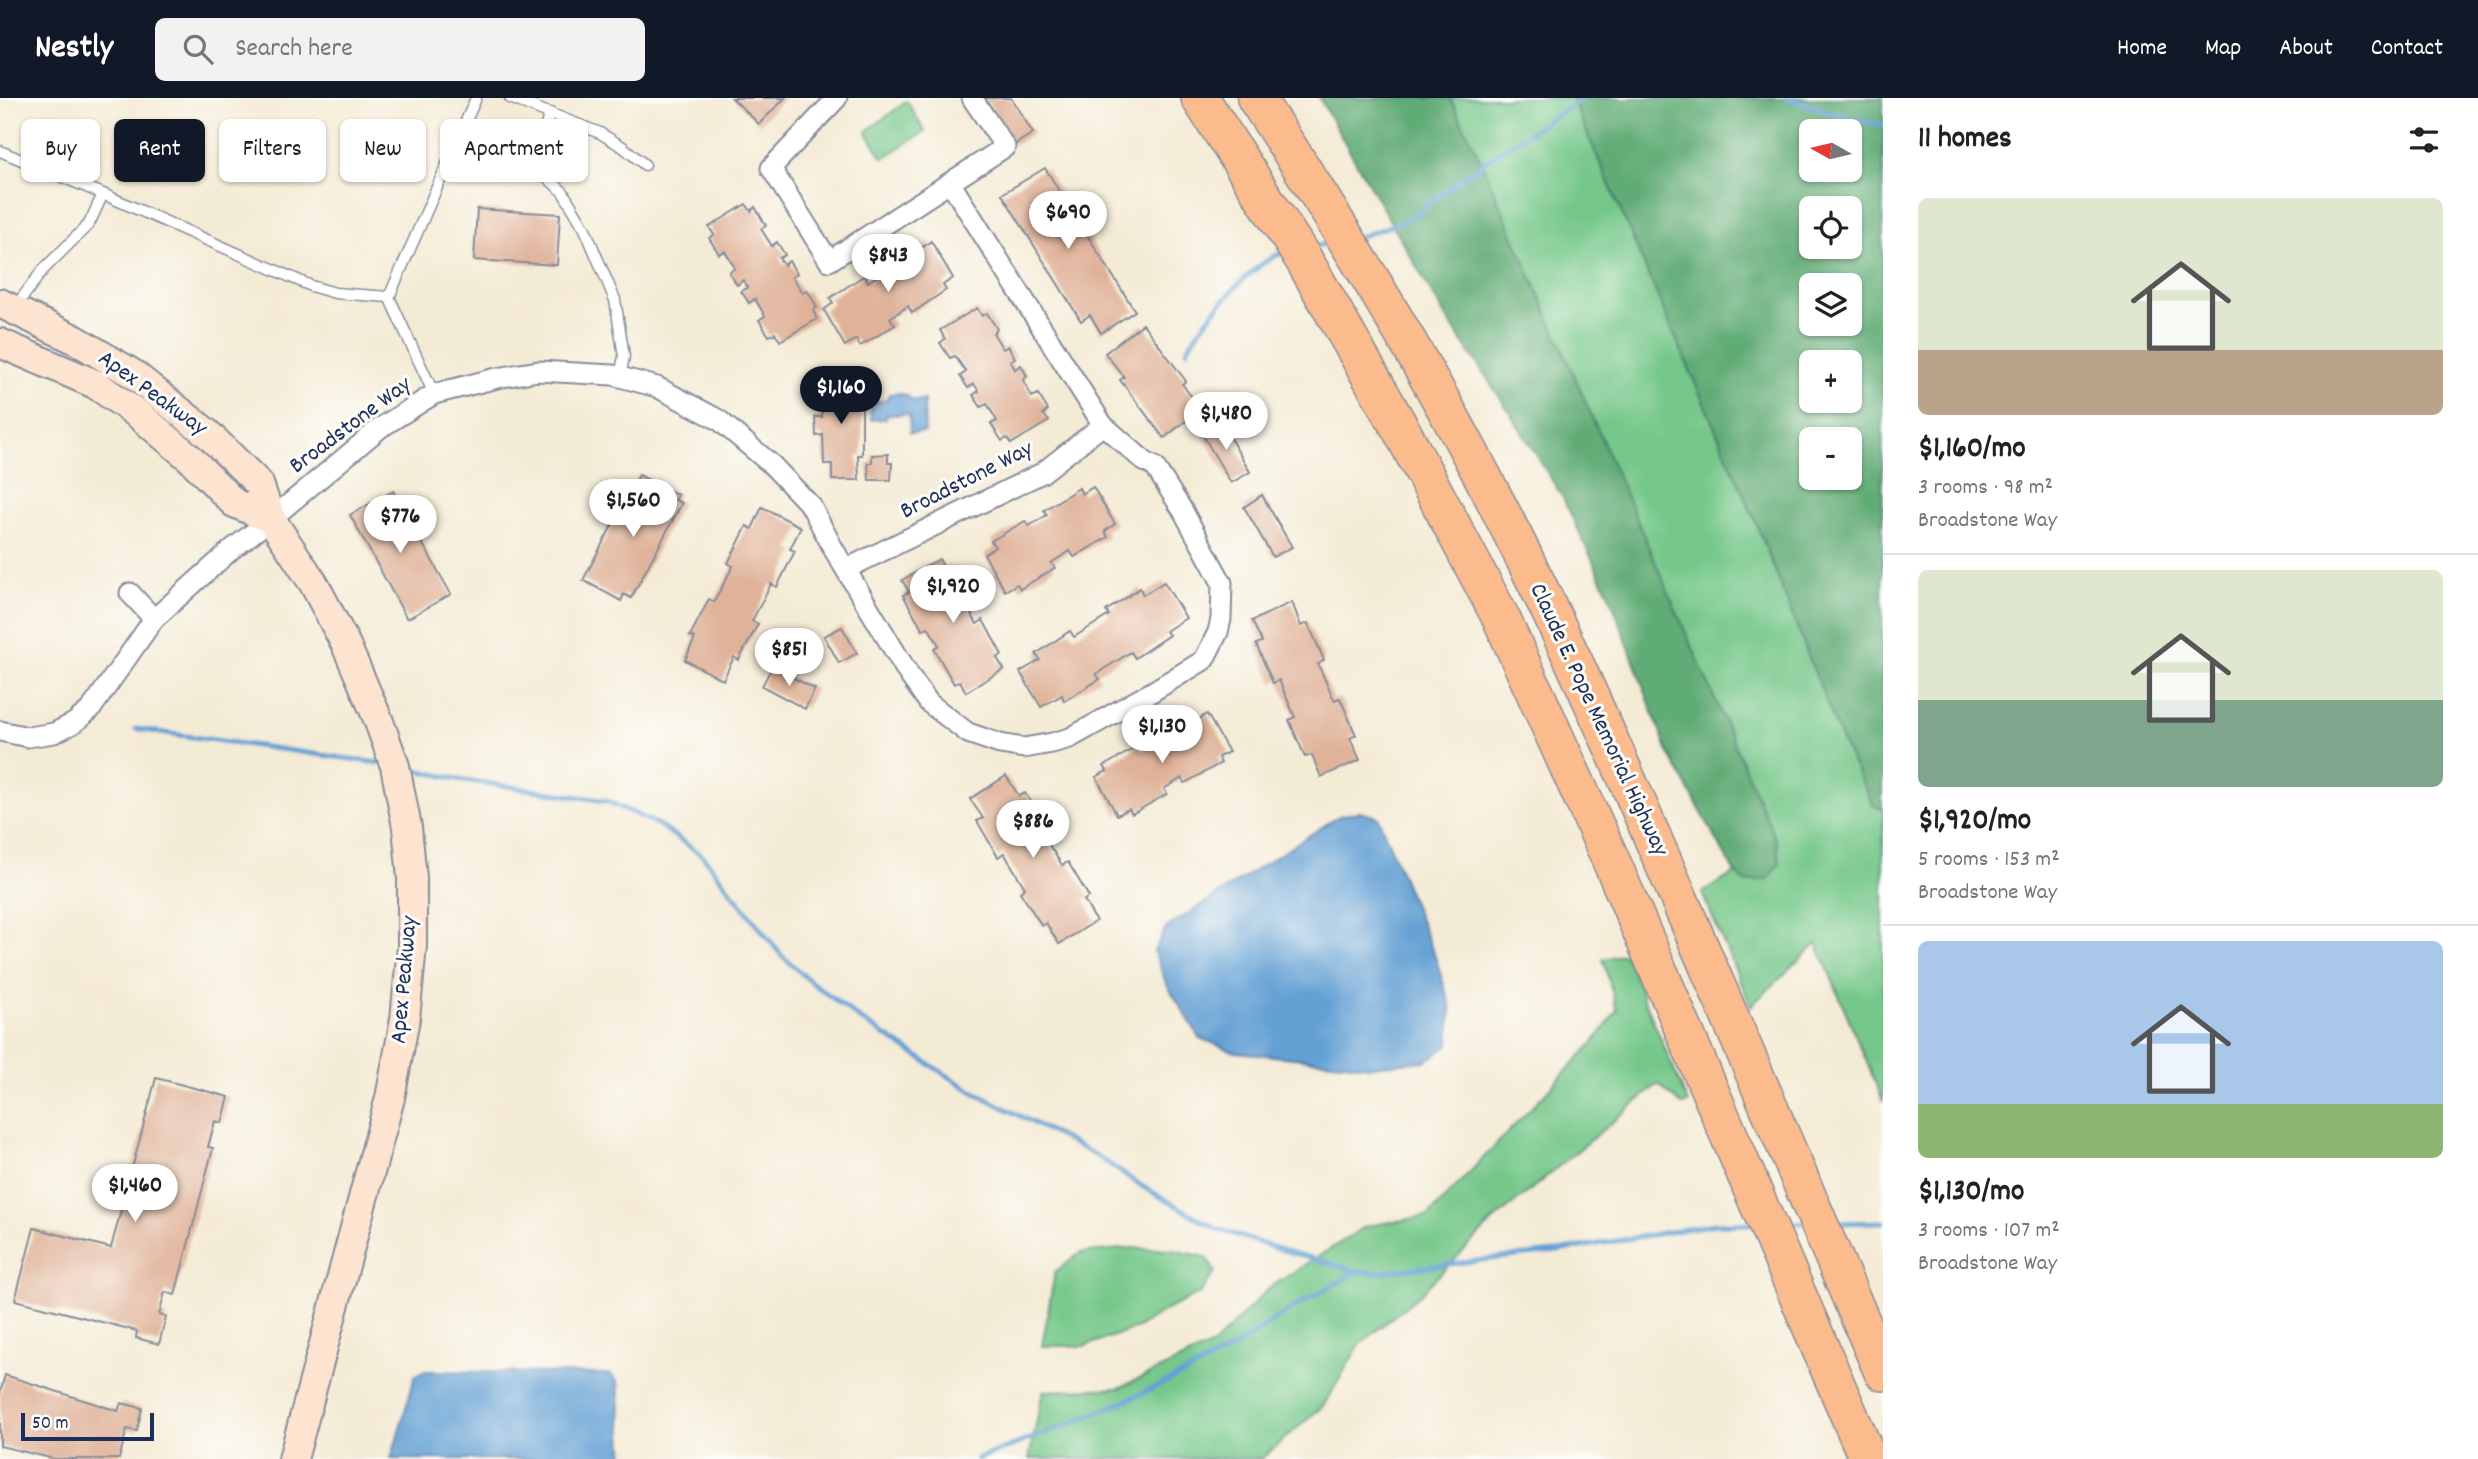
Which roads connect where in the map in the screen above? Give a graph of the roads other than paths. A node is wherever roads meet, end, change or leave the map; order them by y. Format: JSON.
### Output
{"nodes":[{"id":1,"x":475,"y":98,"type":"edge"},
{"id":2,"x":510,"y":98,"type":"edge"},
{"id":3,"x":837,"y":98,"type":"edge"},
{"id":4,"x":972,"y":98,"type":"edge"},
{"id":5,"x":1200,"y":98,"type":"edge"},
{"id":6,"x":1256,"y":98,"type":"edge"},
{"id":7,"x":550,"y":113,"type":"junction"},
{"id":8,"x":0,"y":151,"type":"edge"},
{"id":9,"x":645,"y":165,"type":"dead end"},
{"id":10,"x":951,"y":184,"type":"junction"},
{"id":11,"x":103,"y":194,"type":"junction"},
{"id":12,"x":389,"y":296,"type":"junction"},
{"id":13,"x":7,"y":306,"type":"edge"},
{"id":14,"x":0,"y":343,"type":"edge"},
{"id":15,"x":620,"y":377,"type":"junction"},
{"id":16,"x":434,"y":394,"type":"junction"},
{"id":17,"x":1103,"y":425,"type":"junction"},
{"id":18,"x":271,"y":519,"type":"junction"},
{"id":19,"x":846,"y":569,"type":"junction"},
{"id":20,"x":130,"y":593,"type":"dead end"},
{"id":21,"x":154,"y":619,"type":"junction"},
{"id":22,"x":0,"y":731,"type":"edge"},
{"id":23,"x":1883,"y":1372,"type":"edge"},
{"id":24,"x":1863,"y":1448,"type":"edge"},
{"id":25,"x":293,"y":1459,"type":"edge"}],
"edges":[{"from":1,"to":12,"type":"lane"},
{"from":2,"to":7,"type":"lane"},
{"from":3,"to":10,"type":"street"},
{"from":4,"to":10,"type":"street"},
{"from":5,"to":24,"type":"highway"},
{"from":6,"to":23,"type":"highway","name":"Claude E. Pope Memorial Highway"},
{"from":7,"to":9,"type":"lane"},
{"from":7,"to":15,"type":"lane"},
{"from":8,"to":11,"type":"lane"},
{"from":10,"to":17,"type":"street","name":"Broadstone Way"},
{"from":11,"to":12,"type":"lane"},
{"from":11,"to":13,"type":"lane"},
{"from":12,"to":16,"type":"lane"},
{"from":13,"to":18,"type":"main road","name":"Apex Peakway"},
{"from":14,"to":18,"type":"main road","name":"Apex Peakway"},
{"from":15,"to":16,"type":"street","name":"Broadstone Way"},
{"from":15,"to":19,"type":"street","name":"Broadstone Way"},
{"from":16,"to":18,"type":"street","name":"Broadstone Way"},
{"from":17,"to":19,"type":"street","name":"Broadstone Way"},
{"from":17,"to":19,"type":"street","name":"Broadstone Way"},
{"from":18,"to":21,"type":"street","name":"Broadstone Way"},
{"from":18,"to":25,"type":"main road","name":"Apex Peakway"},
{"from":20,"to":21,"type":"street"},
{"from":21,"to":22,"type":"street","name":"Broadstone Way"}]}
